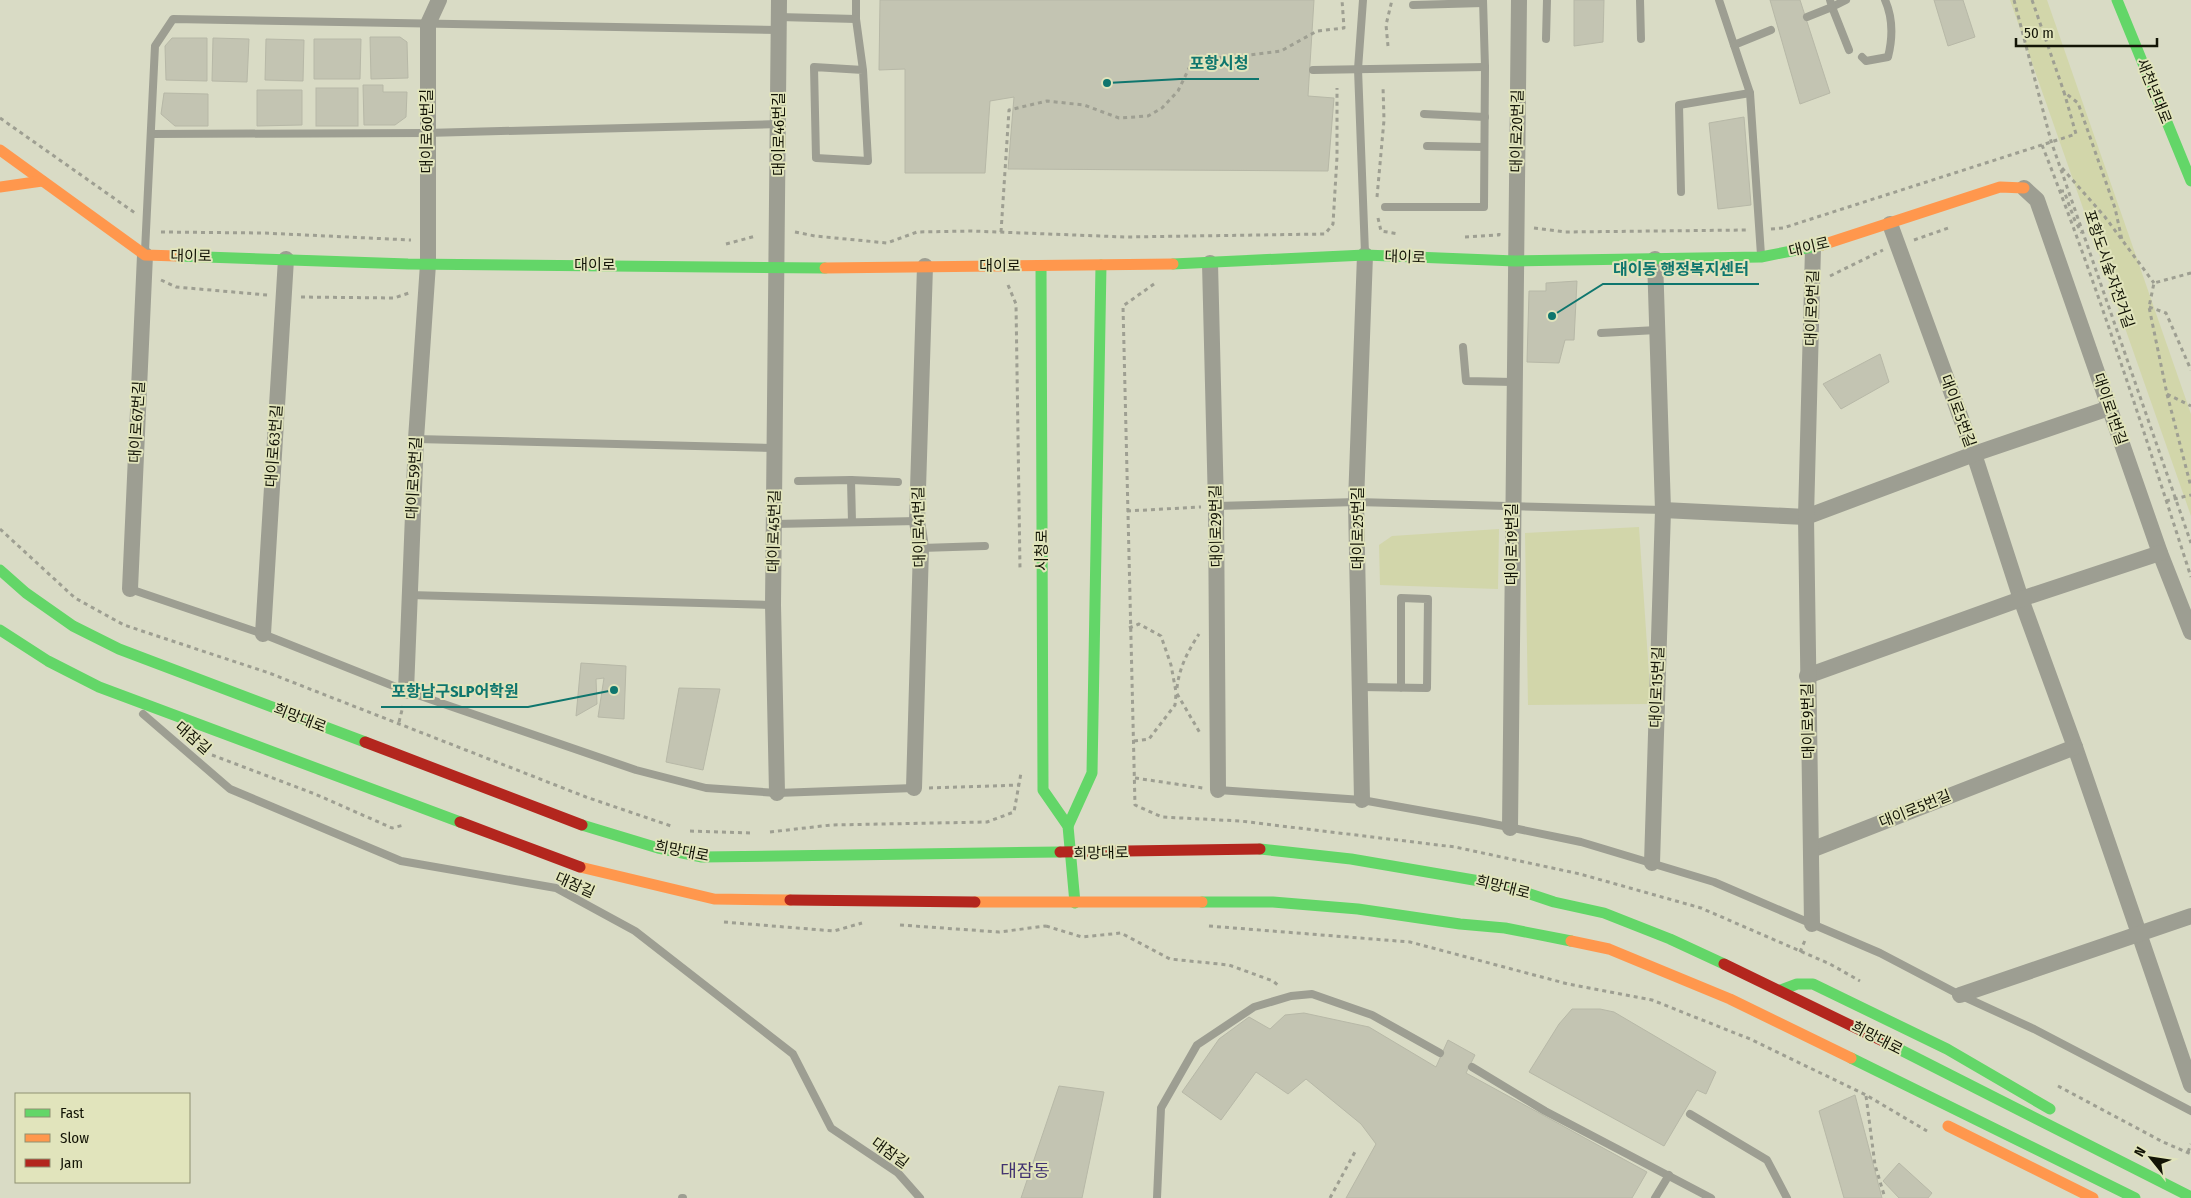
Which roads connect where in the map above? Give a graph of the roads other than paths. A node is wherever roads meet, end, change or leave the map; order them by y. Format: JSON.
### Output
{"nodes":[{"id":1,"x":439,"y":0,"type":"edge"},
{"id":2,"x":779,"y":0,"type":"edge"},
{"id":3,"x":856,"y":0,"type":"edge"},
{"id":4,"x":1363,"y":0,"type":"edge"},
{"id":5,"x":1519,"y":0,"type":"edge"},
{"id":6,"x":1547,"y":0,"type":"edge"},
{"id":7,"x":1640,"y":0,"type":"edge"},
{"id":8,"x":1719,"y":0,"type":"edge"},
{"id":9,"x":1846,"y":0,"type":"edge"},
{"id":10,"x":1885,"y":0,"type":"edge"},
{"id":11,"x":2117,"y":0,"type":"edge"},
{"id":12,"x":1483,"y":1,"type":"edge"},
{"id":13,"x":1831,"y":4,"type":"edge"},
{"id":14,"x":1413,"y":5,"type":"dead end"},
{"id":15,"x":1807,"y":17,"type":"dead end"},
{"id":16,"x":856,"y":19,"type":"junction"},
{"id":17,"x":779,"y":23,"type":"junction"},
{"id":18,"x":428,"y":24,"type":"junction"},
{"id":19,"x":1772,"y":30,"type":"dead end"},
{"id":20,"x":1546,"y":39,"type":"dead end"},
{"id":21,"x":1641,"y":39,"type":"dead end"},
{"id":22,"x":1734,"y":45,"type":"junction"},
{"id":23,"x":1849,"y":50,"type":"dead end"},
{"id":24,"x":1862,"y":58,"type":"dead end"},
{"id":25,"x":1485,"y":67,"type":"junction"},
{"id":26,"x":1358,"y":69,"type":"junction"},
{"id":27,"x":863,"y":70,"type":"junction"},
{"id":28,"x":1313,"y":70,"type":"dead end"},
{"id":29,"x":1750,"y":92,"type":"junction"},
{"id":30,"x":1424,"y":114,"type":"dead end"},
{"id":31,"x":1485,"y":116,"type":"junction"},
{"id":32,"x":779,"y":124,"type":"junction"},
{"id":33,"x":426,"y":133,"type":"junction"},
{"id":34,"x":151,"y":134,"type":"junction"},
{"id":35,"x":1427,"y":146,"type":"dead end"},
{"id":36,"x":1484,"y":147,"type":"junction"},
{"id":37,"x":0,"y":150,"type":"edge"},
{"id":38,"x":42,"y":181,"type":"junction"},
{"id":39,"x":2191,"y":181,"type":"edge"},
{"id":40,"x":0,"y":187,"type":"edge"},
{"id":41,"x":2024,"y":188,"type":"joint"},
{"id":42,"x":1681,"y":192,"type":"dead end"},
{"id":43,"x":1385,"y":206,"type":"dead end"},
{"id":44,"x":1890,"y":224,"type":"junction"},
{"id":45,"x":1813,"y":248,"type":"junction"},
{"id":46,"x":145,"y":255,"type":"junction"},
{"id":47,"x":1365,"y":256,"type":"junction"},
{"id":48,"x":1761,"y":257,"type":"junction"},
{"id":49,"x":286,"y":259,"type":"junction"},
{"id":50,"x":1655,"y":259,"type":"junction"},
{"id":51,"x":1515,"y":262,"type":"junction"},
{"id":52,"x":1210,"y":263,"type":"junction"},
{"id":53,"x":428,"y":264,"type":"junction"},
{"id":54,"x":1101,"y":265,"type":"junction"},
{"id":55,"x":925,"y":266,"type":"junction"},
{"id":56,"x":1041,"y":266,"type":"junction"},
{"id":57,"x":776,"y":268,"type":"junction"},
{"id":58,"x":1657,"y":330,"type":"junction"},
{"id":59,"x":1601,"y":332,"type":"dead end"},
{"id":60,"x":1463,"y":347,"type":"dead end"},
{"id":61,"x":1513,"y":382,"type":"junction"},
{"id":62,"x":2109,"y":408,"type":"junction"},
{"id":63,"x":416,"y":439,"type":"junction"},
{"id":64,"x":774,"y":448,"type":"junction"},
{"id":65,"x":1974,"y":454,"type":"junction"},
{"id":66,"x":851,"y":480,"type":"junction"},
{"id":67,"x":798,"y":481,"type":"dead end"},
{"id":68,"x":898,"y":482,"type":"dead end"},
{"id":69,"x":1356,"y":502,"type":"junction"},
{"id":70,"x":1512,"y":505,"type":"junction"},
{"id":71,"x":1216,"y":506,"type":"junction"},
{"id":72,"x":1662,"y":510,"type":"junction"},
{"id":73,"x":1806,"y":517,"type":"junction"},
{"id":74,"x":917,"y":521,"type":"junction"},
{"id":75,"x":852,"y":522,"type":"junction"},
{"id":76,"x":775,"y":524,"type":"junction"},
{"id":77,"x":985,"y":546,"type":"dead end"},
{"id":78,"x":921,"y":548,"type":"junction"},
{"id":79,"x":2160,"y":553,"type":"junction"},
{"id":80,"x":0,"y":570,"type":"edge"},
{"id":81,"x":130,"y":590,"type":"joint"},
{"id":82,"x":409,"y":595,"type":"junction"},
{"id":83,"x":2022,"y":599,"type":"junction"},
{"id":84,"x":773,"y":605,"type":"junction"},
{"id":85,"x":0,"y":630,"type":"edge"},
{"id":86,"x":2191,"y":632,"type":"edge"},
{"id":87,"x":263,"y":634,"type":"junction"},
{"id":88,"x":1807,"y":676,"type":"junction"},
{"id":89,"x":1360,"y":687,"type":"junction"},
{"id":90,"x":1401,"y":688,"type":"junction"},
{"id":91,"x":406,"y":691,"type":"junction"},
{"id":92,"x":122,"y":695,"type":"junction"},
{"id":93,"x":2075,"y":747,"type":"junction"},
{"id":94,"x":914,"y":788,"type":"joint"},
{"id":95,"x":1218,"y":790,"type":"joint"},
{"id":96,"x":777,"y":793,"type":"junction"},
{"id":97,"x":1362,"y":800,"type":"junction"},
{"id":98,"x":1068,"y":826,"type":"junction"},
{"id":99,"x":1510,"y":828,"type":"junction"},
{"id":100,"x":1811,"y":850,"type":"junction"},
{"id":101,"x":1071,"y":853,"type":"junction"},
{"id":102,"x":1652,"y":863,"type":"junction"},
{"id":103,"x":1075,"y":903,"type":"junction"},
{"id":104,"x":2191,"y":916,"type":"edge"},
{"id":105,"x":1812,"y":924,"type":"junction"},
{"id":106,"x":2139,"y":934,"type":"junction"},
{"id":107,"x":1781,"y":990,"type":"junction"},
{"id":108,"x":1960,"y":996,"type":"junction"},
{"id":109,"x":1765,"y":1017,"type":"junction"},
{"id":110,"x":1782,"y":1038,"type":"dead end"},
{"id":111,"x":1440,"y":1053,"type":"dead end"},
{"id":112,"x":1472,"y":1067,"type":"dead end"},
{"id":113,"x":2191,"y":1085,"type":"edge"},
{"id":114,"x":2191,"y":1111,"type":"edge"},
{"id":115,"x":2058,"y":1113,"type":"dead end"},
{"id":116,"x":1690,"y":1114,"type":"dead end"},
{"id":117,"x":1935,"y":1119,"type":"dead end"},
{"id":118,"x":2108,"y":1142,"type":"dead end"},
{"id":119,"x":1669,"y":1175,"type":"junction"},
{"id":120,"x":2191,"y":1184,"type":"edge"},
{"id":121,"x":920,"y":1198,"type":"edge"},
{"id":122,"x":1157,"y":1198,"type":"edge"},
{"id":123,"x":1655,"y":1198,"type":"edge"},
{"id":124,"x":1711,"y":1198,"type":"edge"},
{"id":125,"x":1787,"y":1198,"type":"edge"},
{"id":126,"x":2093,"y":1198,"type":"edge"},
{"id":127,"x":2134,"y":1198,"type":"edge"},
{"id":128,"x":2191,"y":1198,"type":"edge"}],
"edges":[{"from":1,"to":18,"type":"street","name":"대이로60번길"},
{"from":2,"to":17,"type":"street","name":"대이로46번길"},
{"from":3,"to":16,"type":"lane"},
{"from":4,"to":26,"type":"lane"},
{"from":5,"to":51,"type":"street","name":"대이로20번길"},
{"from":6,"to":20,"type":"lane"},
{"from":7,"to":21,"type":"lane"},
{"from":8,"to":22,"type":"lane"},
{"from":9,"to":13,"type":"lane"},
{"from":10,"to":24,"type":"lane"},
{"from":11,"to":39,"type":"main road","name":"새천년대로"},
{"from":12,"to":14,"type":"lane"},
{"from":12,"to":25,"type":"lane"},
{"from":13,"to":15,"type":"lane"},
{"from":13,"to":23,"type":"lane"},
{"from":16,"to":17,"type":"lane"},
{"from":16,"to":27,"type":"lane"},
{"from":17,"to":18,"type":"lane"},
{"from":17,"to":32,"type":"street","name":"대이로46번길"},
{"from":18,"to":33,"type":"street","name":"대이로60번길"},
{"from":18,"to":34,"type":"lane"},
{"from":19,"to":22,"type":"lane"},
{"from":22,"to":29,"type":"lane"},
{"from":25,"to":26,"type":"lane"},
{"from":25,"to":31,"type":"lane"},
{"from":26,"to":28,"type":"lane"},
{"from":26,"to":47,"type":"lane"},
{"from":27,"to":27,"type":"lane"},
{"from":29,"to":42,"type":"lane"},
{"from":29,"to":48,"type":"lane"},
{"from":30,"to":31,"type":"lane"},
{"from":31,"to":36,"type":"lane"},
{"from":32,"to":33,"type":"lane"},
{"from":32,"to":57,"type":"street","name":"대이로46번길"},
{"from":33,"to":34,"type":"lane"},
{"from":33,"to":53,"type":"street","name":"대이로60번길"},
{"from":34,"to":46,"type":"lane"},
{"from":35,"to":36,"type":"lane"},
{"from":36,"to":43,"type":"lane"},
{"from":37,"to":38,"type":"main road"},
{"from":38,"to":40,"type":"main road"},
{"from":38,"to":46,"type":"main road"},
{"from":41,"to":44,"type":"main road","name":"대이로"},
{"from":41,"to":62,"type":"street","name":"대이로1번길"},
{"from":44,"to":45,"type":"main road","name":"대이로"},
{"from":44,"to":65,"type":"street","name":"대이로5번길"},
{"from":45,"to":48,"type":"main road","name":"대이로"},
{"from":45,"to":73,"type":"street","name":"대이로9번길"},
{"from":46,"to":49,"type":"main road","name":"대이로"},
{"from":46,"to":81,"type":"street","name":"대이로67번길"},
{"from":47,"to":51,"type":"main road","name":"대이로"},
{"from":47,"to":52,"type":"main road","name":"대이로"},
{"from":47,"to":69,"type":"street","name":"대이로25번길"},
{"from":48,"to":50,"type":"main road","name":"대이로"},
{"from":49,"to":53,"type":"main road","name":"대이로"},
{"from":49,"to":87,"type":"street","name":"대이로63번길"},
{"from":50,"to":51,"type":"main road","name":"대이로"},
{"from":50,"to":58,"type":"street","name":"대이로15번길"},
{"from":51,"to":61,"type":"street","name":"대이로19번길"},
{"from":52,"to":54,"type":"main road","name":"대이로"},
{"from":52,"to":71,"type":"street","name":"대이로29번길"},
{"from":53,"to":57,"type":"main road","name":"대이로"},
{"from":53,"to":63,"type":"street","name":"대이로59번길"},
{"from":54,"to":56,"type":"main road","name":"대이로"},
{"from":54,"to":98,"type":"main road"},
{"from":55,"to":56,"type":"main road","name":"대이로"},
{"from":55,"to":57,"type":"main road","name":"대이로"},
{"from":55,"to":74,"type":"street","name":"대이로41번길"},
{"from":56,"to":98,"type":"main road","name":"시청로"},
{"from":57,"to":64,"type":"street","name":"대이로45번길"},
{"from":58,"to":59,"type":"lane"},
{"from":58,"to":72,"type":"street","name":"대이로15번길"},
{"from":60,"to":61,"type":"lane"},
{"from":61,"to":70,"type":"street","name":"대이로19번길"},
{"from":62,"to":65,"type":"street"},
{"from":62,"to":79,"type":"street","name":"대이로1번길"},
{"from":63,"to":64,"type":"lane"},
{"from":63,"to":82,"type":"street","name":"대이로59번길"},
{"from":64,"to":76,"type":"street","name":"대이로45번길"},
{"from":65,"to":73,"type":"street"},
{"from":65,"to":83,"type":"street","name":"대이로5번길"},
{"from":66,"to":67,"type":"lane"},
{"from":66,"to":68,"type":"lane"},
{"from":66,"to":75,"type":"lane"},
{"from":69,"to":70,"type":"lane"},
{"from":69,"to":71,"type":"lane"},
{"from":69,"to":89,"type":"street","name":"대이로25번길"},
{"from":70,"to":72,"type":"lane"},
{"from":70,"to":99,"type":"street","name":"대이로19번길"},
{"from":71,"to":95,"type":"street","name":"대이로29번길"},
{"from":72,"to":73,"type":"street"},
{"from":72,"to":102,"type":"street","name":"대이로15번길"},
{"from":73,"to":88,"type":"street","name":"대이로9번길"},
{"from":74,"to":75,"type":"lane"},
{"from":74,"to":78,"type":"street","name":"대이로41번길"},
{"from":75,"to":76,"type":"lane"},
{"from":76,"to":84,"type":"street","name":"대이로45번길"},
{"from":77,"to":78,"type":"lane"},
{"from":78,"to":94,"type":"street","name":"대이로41번길"},
{"from":79,"to":83,"type":"street"},
{"from":79,"to":86,"type":"street","name":"대이로1번길"},
{"from":80,"to":101,"type":"main road","name":"희망대로"},
{"from":81,"to":87,"type":"lane"},
{"from":82,"to":84,"type":"lane"},
{"from":82,"to":91,"type":"street","name":"대이로59번길"},
{"from":83,"to":88,"type":"street"},
{"from":83,"to":93,"type":"street","name":"대이로5번길"},
{"from":84,"to":96,"type":"street","name":"대이로45번길"},
{"from":85,"to":92,"type":"main road","name":"희망대로"},
{"from":87,"to":91,"type":"lane"},
{"from":88,"to":100,"type":"street","name":"대이로9번길"},
{"from":89,"to":90,"type":"lane"},
{"from":89,"to":97,"type":"street","name":"대이로25번길"},
{"from":90,"to":90,"type":"lane"},
{"from":91,"to":96,"type":"lane"},
{"from":92,"to":103,"type":"main road","name":"희망대로"},
{"from":92,"to":121,"type":"lane","name":"대잠길"},
{"from":93,"to":100,"type":"street","name":"대이로5번길"},
{"from":93,"to":106,"type":"street","name":"대이로5번길"},
{"from":94,"to":96,"type":"lane"},
{"from":95,"to":97,"type":"lane"},
{"from":97,"to":99,"type":"lane"},
{"from":98,"to":101,"type":"main road","name":"시청로"},
{"from":99,"to":102,"type":"lane"},
{"from":100,"to":105,"type":"street","name":"대이로9번길"},
{"from":101,"to":103,"type":"main road","name":"시청로"},
{"from":101,"to":107,"type":"main road","name":"희망대로"},
{"from":102,"to":105,"type":"lane"},
{"from":103,"to":109,"type":"main road","name":"희망대로"},
{"from":104,"to":106,"type":"street"},
{"from":105,"to":108,"type":"lane"},
{"from":106,"to":108,"type":"street"},
{"from":106,"to":113,"type":"street","name":"대이로5번길"},
{"from":107,"to":115,"type":"main road"},
{"from":107,"to":128,"type":"main road","name":"희망대로"},
{"from":108,"to":114,"type":"lane"},
{"from":109,"to":110,"type":"main road"},
{"from":109,"to":127,"type":"main road","name":"희망대로"},
{"from":111,"to":122,"type":"lane"},
{"from":112,"to":119,"type":"lane"},
{"from":116,"to":125,"type":"lane"},
{"from":117,"to":126,"type":"main road"},
{"from":118,"to":120,"type":"main road"},
{"from":119,"to":123,"type":"lane"},
{"from":119,"to":124,"type":"lane"}]}
